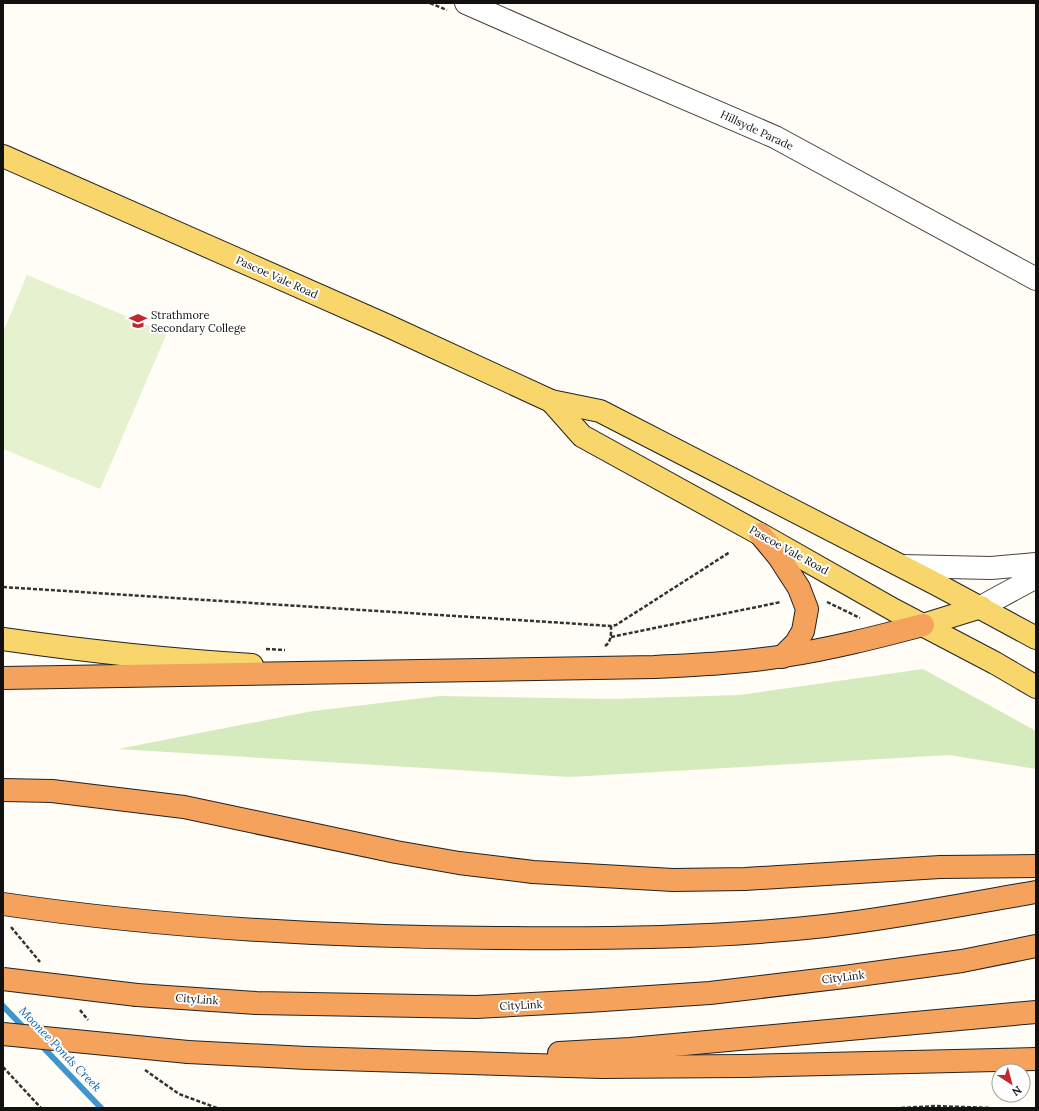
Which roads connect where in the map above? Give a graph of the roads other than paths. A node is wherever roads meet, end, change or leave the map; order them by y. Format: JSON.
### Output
{"nodes":[{"id":1,"x":466,"y":3,"type":"edge"},
{"id":2,"x":3,"y":156,"type":"edge"},
{"id":3,"x":1036,"y":279,"type":"edge"},
{"id":4,"x":551,"y":401,"type":"junction"},
{"id":5,"x":760,"y":534,"type":"junction"},
{"id":6,"x":1036,"y":564,"type":"edge"},
{"id":7,"x":902,"y":566,"type":"junction"},
{"id":8,"x":1036,"y":577,"type":"edge"},
{"id":9,"x":981,"y":607,"type":"junction"},
{"id":10,"x":923,"y":625,"type":"junction"},
{"id":11,"x":1036,"y":638,"type":"edge"},
{"id":12,"x":3,"y":639,"type":"edge"},
{"id":13,"x":782,"y":657,"type":"junction"},
{"id":14,"x":377,"y":672,"type":"junction"},
{"id":15,"x":3,"y":678,"type":"edge"},
{"id":16,"x":1036,"y":687,"type":"edge"},
{"id":17,"x":3,"y":790,"type":"edge"},
{"id":18,"x":1036,"y":866,"type":"edge"},
{"id":19,"x":1036,"y":892,"type":"edge"},
{"id":20,"x":3,"y":904,"type":"edge"},
{"id":21,"x":1036,"y":946,"type":"edge"},
{"id":22,"x":3,"y":979,"type":"edge"},
{"id":23,"x":1036,"y":1012,"type":"edge"},
{"id":24,"x":3,"y":1034,"type":"edge"},
{"id":25,"x":1036,"y":1059,"type":"edge"},
{"id":26,"x":432,"y":1061,"type":"junction"}],
"edges":[{"from":1,"to":3,"type":"street","name":"Hillsyde Parade"},
{"from":2,"to":4,"type":"main road","name":"Pascoe Vale Road"},
{"from":4,"to":5,"type":"main road","name":"Pascoe Vale Road"},
{"from":4,"to":7,"type":"main road","name":"Pascoe Vale Road"},
{"from":5,"to":10,"type":"main road","name":"Pascoe Vale Road"},
{"from":5,"to":13,"type":"highway"},
{"from":6,"to":7,"type":"street"},
{"from":7,"to":9,"type":"main road","name":"Pascoe Vale Road"},
{"from":8,"to":9,"type":"street"},
{"from":9,"to":10,"type":"main road"},
{"from":9,"to":11,"type":"main road","name":"Pascoe Vale Road"},
{"from":10,"to":13,"type":"highway"},
{"from":10,"to":16,"type":"main road","name":"Pascoe Vale Road"},
{"from":12,"to":14,"type":"main road"},
{"from":13,"to":14,"type":"highway"},
{"from":14,"to":15,"type":"highway"},
{"from":17,"to":18,"type":"highway"},
{"from":19,"to":20,"type":"highway"},
{"from":21,"to":22,"type":"highway","name":"CityLink","bridge":true},
{"from":23,"to":26,"type":"highway"},
{"from":24,"to":26,"type":"highway","bridge":true},
{"from":25,"to":26,"type":"highway"}]}
